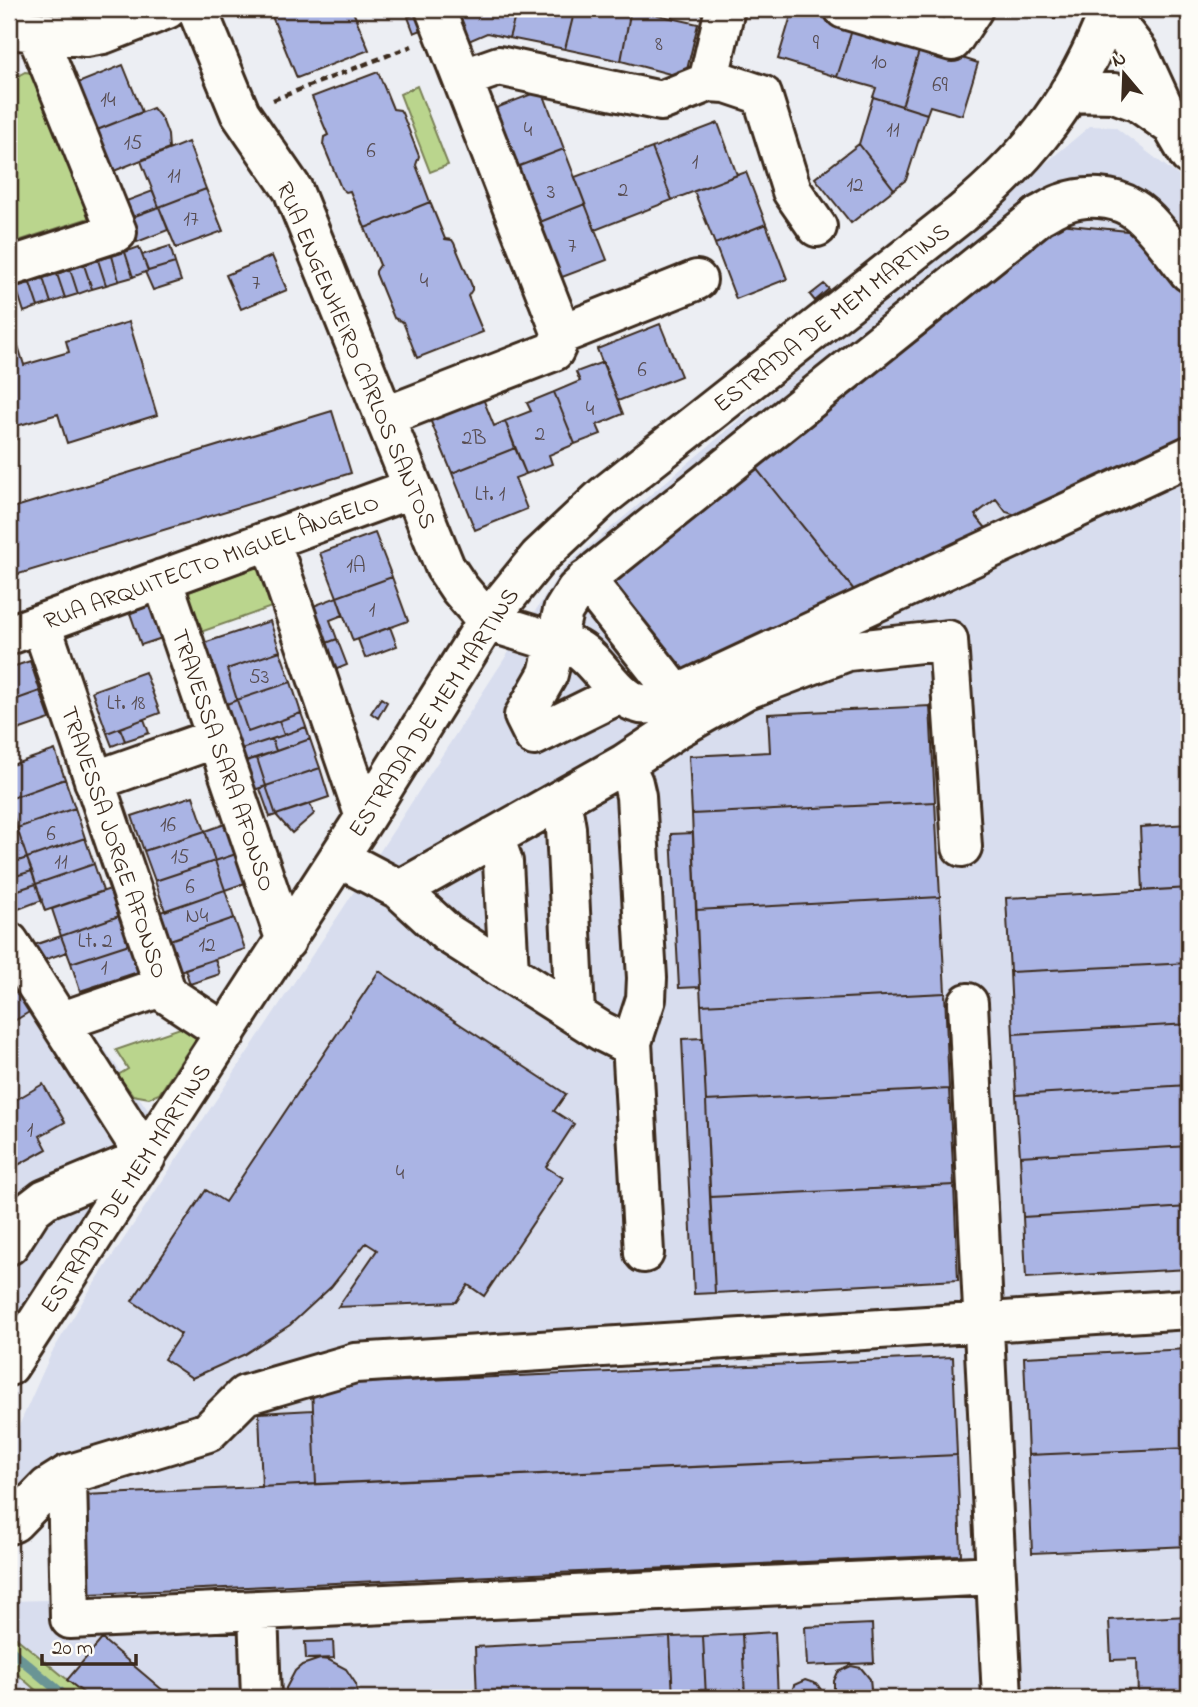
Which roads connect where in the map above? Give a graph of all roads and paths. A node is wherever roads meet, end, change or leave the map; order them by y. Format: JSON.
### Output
{"nodes":[{"id":1,"x":167,"y":9,"type":"edge"},
{"id":2,"x":198,"y":9,"type":"edge"},
{"id":3,"x":724,"y":9,"type":"edge"},
{"id":4,"x":844,"y":9,"type":"edge"},
{"id":5,"x":973,"y":9,"type":"edge"},
{"id":6,"x":1109,"y":11,"type":"edge"},
{"id":7,"x":440,"y":21,"type":"edge"},
{"id":8,"x":22,"y":31,"type":"edge"},
{"id":9,"x":479,"y":73,"type":"dead end"},
{"id":10,"x":708,"y":82,"type":"junction"},
{"id":11,"x":1069,"y":92,"type":"junction"},
{"id":12,"x":240,"y":113,"type":"junction"},
{"id":13,"x":1180,"y":141,"type":"edge"},
{"id":14,"x":817,"y":227,"type":"dead end"},
{"id":15,"x":9,"y":267,"type":"edge"},
{"id":16,"x":1189,"y":272,"type":"edge"},
{"id":17,"x":697,"y":280,"type":"dead end"},
{"id":18,"x":562,"y":334,"type":"junction"},
{"id":19,"x":384,"y":416,"type":"junction"},
{"id":20,"x":1189,"y":456,"type":"edge"},
{"id":21,"x":413,"y":488,"type":"junction"},
{"id":22,"x":270,"y":540,"type":"junction"},
{"id":23,"x":162,"y":579,"type":"junction"},
{"id":24,"x":586,"y":580,"type":"junction"},
{"id":25,"x":486,"y":621,"type":"junction"},
{"id":26,"x":25,"y":629,"type":"edge"},
{"id":27,"x":555,"y":643,"type":"junction"},
{"id":28,"x":621,"y":694,"type":"junction"},
{"id":29,"x":672,"y":697,"type":"junction"},
{"id":30,"x":216,"y":738,"type":"junction"},
{"id":31,"x":624,"y":764,"type":"junction"},
{"id":32,"x":94,"y":781,"type":"junction"},
{"id":33,"x":557,"y":802,"type":"junction"},
{"id":34,"x":365,"y":817,"type":"junction"},
{"id":35,"x":494,"y":837,"type":"junction"},
{"id":36,"x":962,"y":847,"type":"dead end"},
{"id":37,"x":339,"y":858,"type":"junction"},
{"id":38,"x":400,"y":890,"type":"junction"},
{"id":39,"x":286,"y":941,"type":"junction"},
{"id":40,"x":9,"y":942,"type":"edge"},
{"id":41,"x":509,"y":972,"type":"junction"},
{"id":42,"x":164,"y":986,"type":"junction"},
{"id":43,"x":968,"y":1003,"type":"dead end"},
{"id":44,"x":575,"y":1014,"type":"junction"},
{"id":45,"x":60,"y":1022,"type":"junction"},
{"id":46,"x":226,"y":1033,"type":"junction"},
{"id":47,"x":632,"y":1042,"type":"junction"},
{"id":48,"x":146,"y":1157,"type":"junction"},
{"id":49,"x":9,"y":1245,"type":"edge"},
{"id":50,"x":644,"y":1254,"type":"dead end"},
{"id":51,"x":1189,"y":1309,"type":"edge"},
{"id":52,"x":984,"y":1322,"type":"junction"},
{"id":53,"x":9,"y":1366,"type":"edge"},
{"id":54,"x":67,"y":1475,"type":"junction"},
{"id":55,"x":9,"y":1524,"type":"edge"},
{"id":56,"x":996,"y":1575,"type":"junction"},
{"id":57,"x":258,"y":1610,"type":"junction"},
{"id":58,"x":261,"y":1698,"type":"edge"},
{"id":59,"x":1002,"y":1698,"type":"edge"}],
"edges":[{"from":1,"to":8,"type":"street"},
{"from":2,"to":12,"type":"street","name":"RUA ENGENHEIRO CARLOS SANTOS"},
{"from":3,"to":10,"type":"street"},
{"from":4,"to":5,"type":"street"},
{"from":6,"to":11,"type":"street","name":"ESTRADA DE MEM MARTINS"},
{"from":6,"to":13,"type":"street"},
{"from":7,"to":12,"type":"path"},
{"from":7,"to":18,"type":"street"},
{"from":8,"to":15,"type":"street"},
{"from":9,"to":10,"type":"street"},
{"from":10,"to":14,"type":"street"},
{"from":11,"to":13,"type":"street"},
{"from":11,"to":25,"type":"street","name":"ESTRADA DE MEM MARTINS"},
{"from":12,"to":19,"type":"street","name":"RUA ENGENHEIRO CARLOS SANTOS"},
{"from":16,"to":24,"type":"street"},
{"from":17,"to":18,"type":"street"},
{"from":18,"to":19,"type":"street"},
{"from":19,"to":21,"type":"street","name":"RUA ENGENHEIRO CARLOS SANTOS"},
{"from":20,"to":29,"type":"street"},
{"from":21,"to":22,"type":"street","name":"RUA ARQUITECTO MIGUEL ÂNGELO"},
{"from":21,"to":25,"type":"street","name":"RUA ENGENHEIRO CARLOS SANTOS"},
{"from":22,"to":23,"type":"street","name":"RUA ARQUITECTO MIGUEL ÂNGELO"},
{"from":22,"to":34,"type":"street"},
{"from":23,"to":26,"type":"street","name":"RUA ARQUITECTO MIGUEL ÂNGELO"},
{"from":23,"to":30,"type":"street","name":"TRAVESSA SARA AFONSO"},
{"from":24,"to":27,"type":"street"},
{"from":24,"to":29,"type":"street"},
{"from":25,"to":27,"type":"street"},
{"from":25,"to":34,"type":"street","name":"ESTRADA DE MEM MARTINS"},
{"from":26,"to":32,"type":"street","name":"TRAVESSA JORGE AFONSO"},
{"from":27,"to":28,"type":"street"},
{"from":27,"to":28,"type":"street"},
{"from":28,"to":29,"type":"street"},
{"from":30,"to":32,"type":"street"},
{"from":30,"to":39,"type":"street","name":"TRAVESSA SARA AFONSO"},
{"from":31,"to":33,"type":"street"},
{"from":31,"to":36,"type":"street"},
{"from":31,"to":47,"type":"street"},
{"from":32,"to":42,"type":"street","name":"TRAVESSA JORGE AFONSO"},
{"from":33,"to":35,"type":"street"},
{"from":33,"to":44,"type":"street"},
{"from":34,"to":37,"type":"street","name":"ESTRADA DE MEM MARTINS"},
{"from":35,"to":38,"type":"street"},
{"from":35,"to":41,"type":"street"},
{"from":37,"to":38,"type":"street"},
{"from":37,"to":39,"type":"street","name":"ESTRADA DE MEM MARTINS"},
{"from":38,"to":41,"type":"street"},
{"from":39,"to":46,"type":"street","name":"ESTRADA DE MEM MARTINS"},
{"from":40,"to":45,"type":"street"},
{"from":41,"to":44,"type":"street"},
{"from":42,"to":45,"type":"street"},
{"from":42,"to":46,"type":"street","name":"TRAVESSA JORGE AFONSO"},
{"from":43,"to":52,"type":"street"},
{"from":44,"to":47,"type":"street"},
{"from":45,"to":48,"type":"street"},
{"from":46,"to":48,"type":"street","name":"ESTRADA DE MEM MARTINS"},
{"from":47,"to":50,"type":"street"},
{"from":48,"to":49,"type":"street"},
{"from":48,"to":53,"type":"street","name":"ESTRADA DE MEM MARTINS"},
{"from":51,"to":52,"type":"street"},
{"from":52,"to":54,"type":"street"},
{"from":52,"to":56,"type":"street"},
{"from":54,"to":55,"type":"street"},
{"from":54,"to":57,"type":"street"},
{"from":56,"to":57,"type":"street"},
{"from":56,"to":59,"type":"street"},
{"from":57,"to":58,"type":"street"}]}
